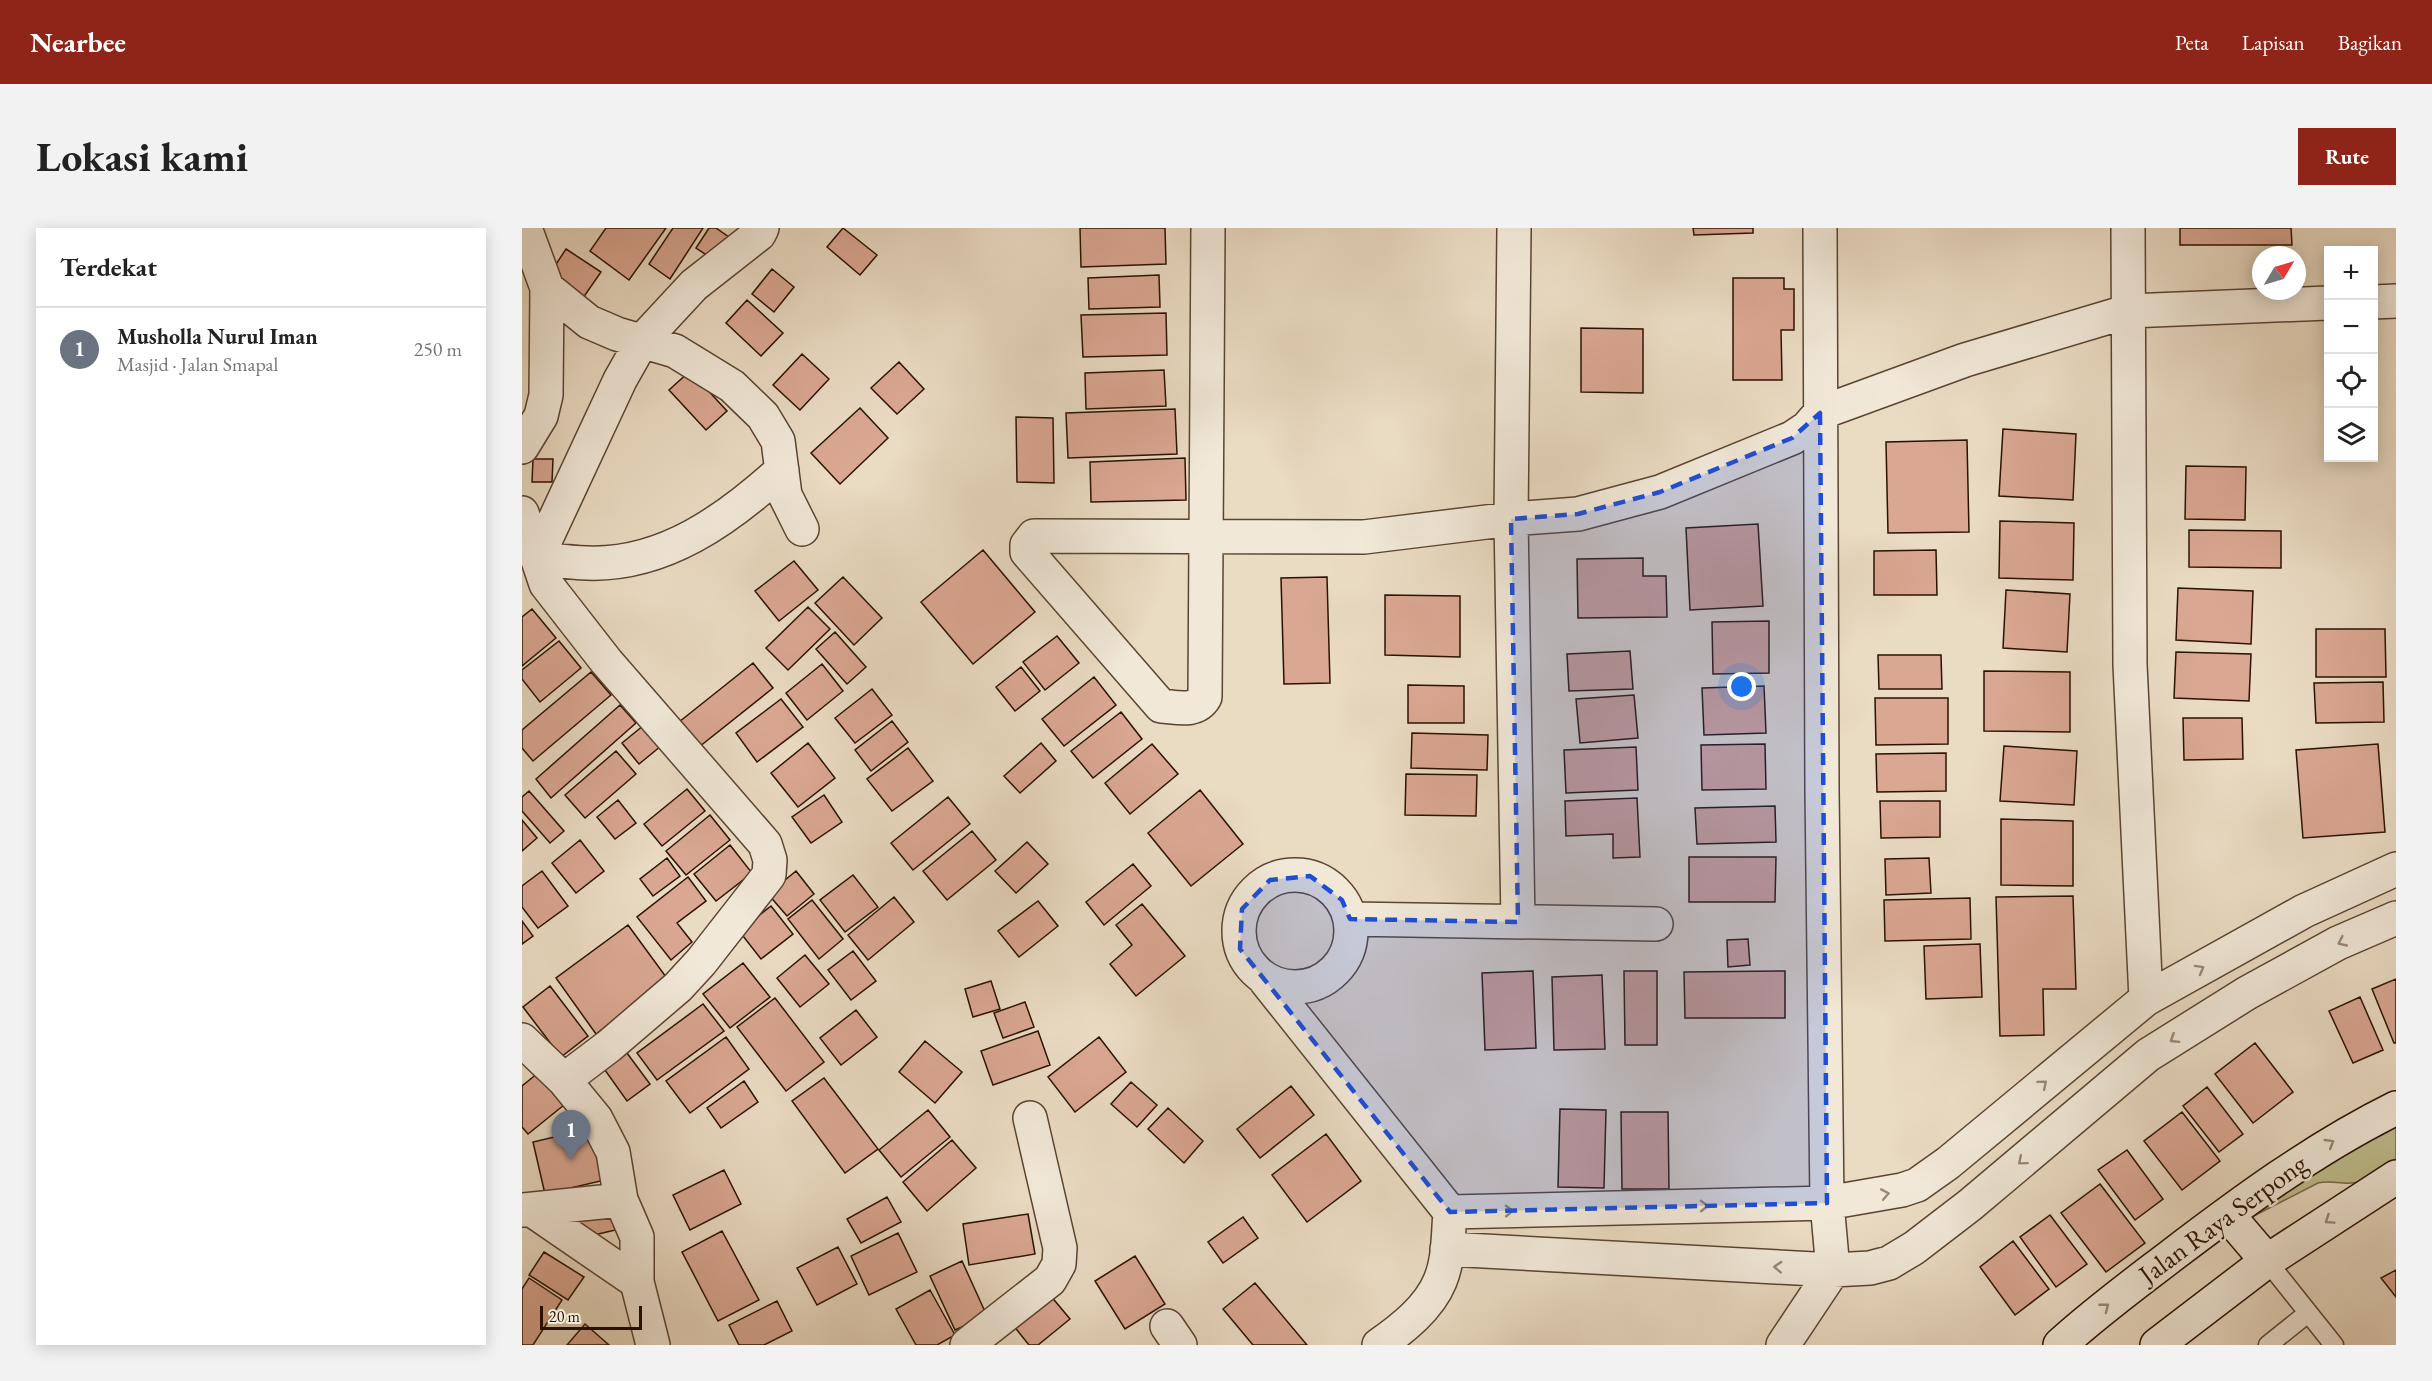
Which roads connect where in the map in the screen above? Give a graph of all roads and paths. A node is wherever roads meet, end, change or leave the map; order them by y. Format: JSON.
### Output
{"nodes":[{"id":1,"x":525,"y":228,"type":"edge"},
{"id":2,"x":762,"y":228,"type":"edge"},
{"id":3,"x":1208,"y":228,"type":"edge"},
{"id":4,"x":1514,"y":228,"type":"edge"},
{"id":5,"x":1820,"y":228,"type":"edge"},
{"id":6,"x":2128,"y":228,"type":"edge"},
{"id":7,"x":547,"y":288,"type":"junction"},
{"id":8,"x":2396,"y":301,"type":"edge"},
{"id":9,"x":2378,"y":302,"type":"edge"},
{"id":10,"x":2324,"y":303,"type":"edge"},
{"id":11,"x":2129,"y":311,"type":"junction"},
{"id":12,"x":642,"y":341,"type":"junction"},
{"id":13,"x":1820,"y":413,"type":"junction"},
{"id":14,"x":522,"y":447,"type":"edge"},
{"id":15,"x":782,"y":470,"type":"junction"},
{"id":16,"x":522,"y":513,"type":"edge"},
{"id":17,"x":1511,"y":519,"type":"junction"},
{"id":18,"x":802,"y":528,"type":"dead end"},
{"id":19,"x":1205,"y":538,"type":"junction"},
{"id":20,"x":537,"y":558,"type":"junction"},
{"id":21,"x":2396,"y":869,"type":"edge"},
{"id":22,"x":2396,"y":918,"type":"edge"},
{"id":23,"x":1350,"y":919,"type":"junction"},
{"id":24,"x":1518,"y":922,"type":"junction"},
{"id":25,"x":1656,"y":924,"type":"dead end"},
{"id":26,"x":1266,"y":981,"type":"junction"},
{"id":27,"x":2146,"y":999,"type":"junction"},
{"id":28,"x":522,"y":1040,"type":"edge"},
{"id":29,"x":564,"y":1080,"type":"junction"},
{"id":30,"x":2396,"y":1108,"type":"edge"},
{"id":31,"x":1030,"y":1118,"type":"dead end"},
{"id":32,"x":2396,"y":1177,"type":"edge"},
{"id":33,"x":621,"y":1200,"type":"junction"},
{"id":34,"x":1827,"y":1203,"type":"junction"},
{"id":35,"x":527,"y":1210,"type":"edge"},
{"id":36,"x":1450,"y":1212,"type":"junction"},
{"id":37,"x":2227,"y":1214,"type":"junction"},
{"id":38,"x":1447,"y":1249,"type":"junction"},
{"id":39,"x":2267,"y":1261,"type":"junction"},
{"id":40,"x":1833,"y":1270,"type":"junction"},
{"id":41,"x":637,"y":1282,"type":"junction"},
{"id":42,"x":2308,"y":1313,"type":"junction"},
{"id":43,"x":652,"y":1345,"type":"edge"},
{"id":44,"x":967,"y":1345,"type":"edge"},
{"id":45,"x":1379,"y":1345,"type":"edge"},
{"id":46,"x":1783,"y":1345,"type":"edge"},
{"id":47,"x":2060,"y":1345,"type":"edge"},
{"id":48,"x":2157,"y":1345,"type":"edge"},
{"id":49,"x":2268,"y":1345,"type":"edge"},
{"id":50,"x":2334,"y":1345,"type":"edge"}],
"edges":[{"from":1,"to":7,"type":"street"},
{"from":2,"to":12,"type":"street"},
{"from":3,"to":19,"type":"street"},
{"from":4,"to":17,"type":"street"},
{"from":5,"to":13,"type":"street"},
{"from":6,"to":11,"type":"street"},
{"from":7,"to":12,"type":"street"},
{"from":7,"to":14,"type":"street"},
{"from":8,"to":9,"type":"street"},
{"from":10,"to":11,"type":"street"},
{"from":11,"to":13,"type":"street"},
{"from":11,"to":27,"type":"street"},
{"from":12,"to":15,"type":"street"},
{"from":12,"to":20,"type":"street"},
{"from":13,"to":17,"type":"street"},
{"from":13,"to":34,"type":"street"},
{"from":15,"to":18,"type":"street"},
{"from":15,"to":20,"type":"street"},
{"from":16,"to":20,"type":"street"},
{"from":17,"to":19,"type":"street"},
{"from":17,"to":24,"type":"street"},
{"from":19,"to":19,"type":"street"},
{"from":20,"to":29,"type":"street"},
{"from":27,"to":21,"type":"street","one_way":true},
{"from":22,"to":40,"type":"street","one_way":true},
{"from":23,"to":24,"type":"street"},
{"from":23,"to":26,"type":"street"},
{"from":23,"to":26,"type":"street"},
{"from":24,"to":25,"type":"street"},
{"from":26,"to":36,"type":"street"},
{"from":34,"to":27,"type":"street","one_way":true},
{"from":28,"to":29,"type":"street"},
{"from":29,"to":33,"type":"street"},
{"from":37,"to":30,"type":"street","name":"Jalan Raya Serpong","one_way":true},
{"from":31,"to":44,"type":"street"},
{"from":32,"to":39,"type":"street","one_way":true},
{"from":33,"to":35,"type":"street"},
{"from":33,"to":41,"type":"street"},
{"from":36,"to":34,"type":"street","one_way":true},
{"from":34,"to":40,"type":"street"},
{"from":35,"to":41,"type":"street"},
{"from":36,"to":38,"type":"street"},
{"from":37,"to":39,"type":"street"},
{"from":47,"to":37,"type":"street","name":"Jalan Raya Serpong","one_way":true},
{"from":40,"to":38,"type":"street","one_way":true},
{"from":38,"to":45,"type":"street"},
{"from":39,"to":42,"type":"lane"},
{"from":39,"to":48,"type":"street"},
{"from":40,"to":46,"type":"street"},
{"from":41,"to":43,"type":"street"},
{"from":42,"to":49,"type":"lane"},
{"from":42,"to":50,"type":"lane"}]}
